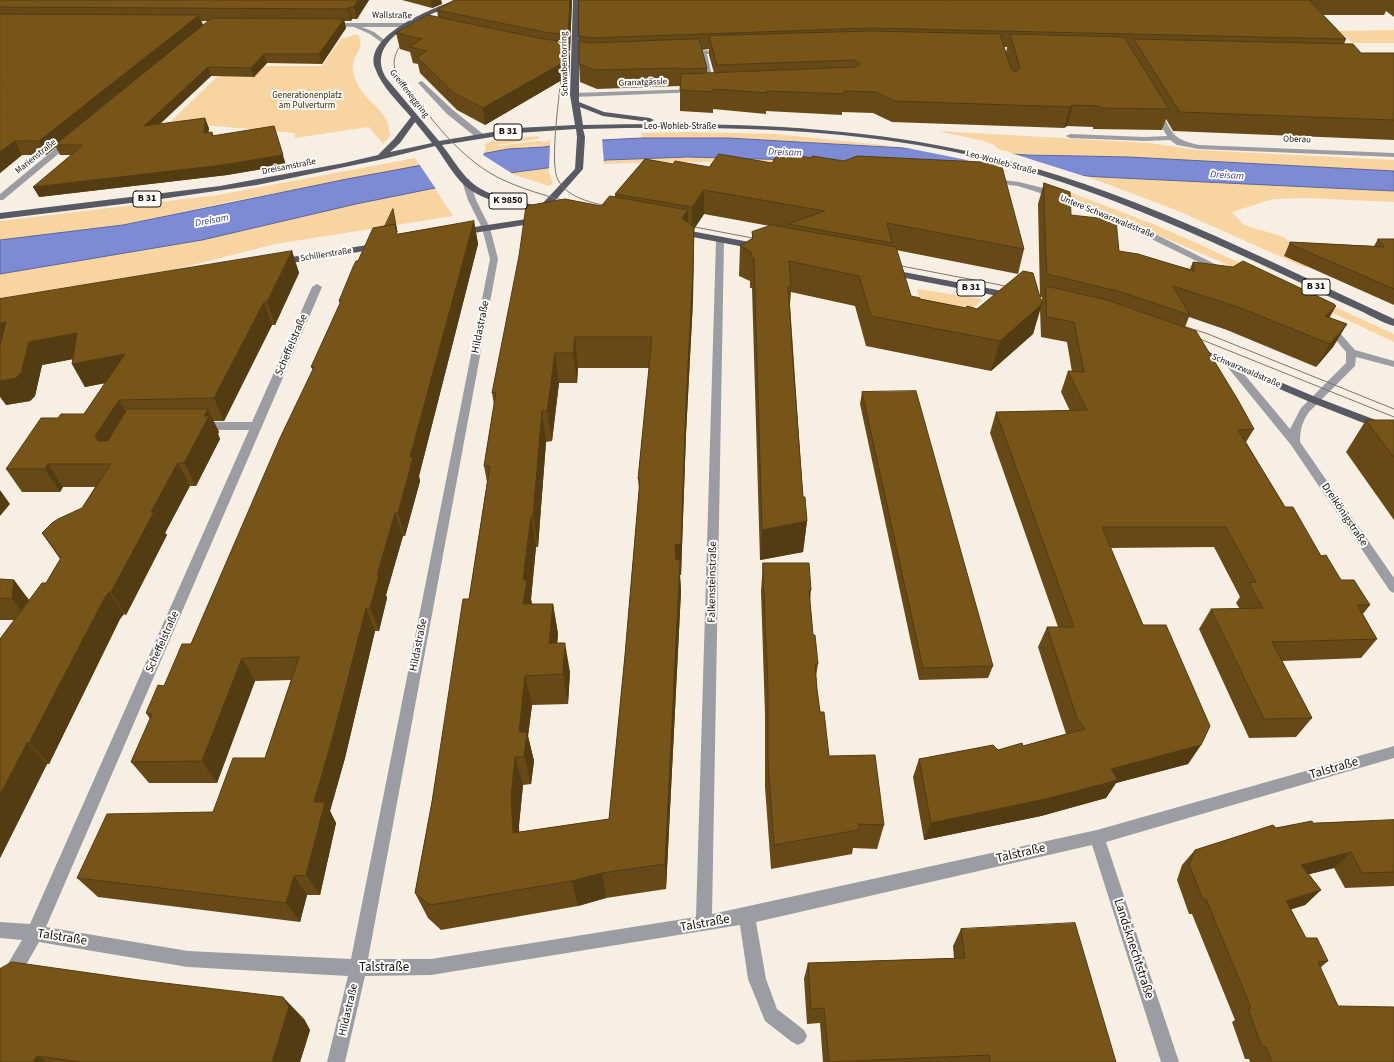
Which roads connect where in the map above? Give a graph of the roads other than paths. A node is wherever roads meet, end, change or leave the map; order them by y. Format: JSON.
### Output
{"nodes":[{"id":1,"x":460,"y":0,"type":"edge"},
{"id":2,"x":576,"y":0,"type":"edge"},
{"id":3,"x":318,"y":24,"type":"edge"},
{"id":4,"x":350,"y":25,"type":"junction"},
{"id":5,"x":407,"y":25,"type":"junction"},
{"id":6,"x":424,"y":26,"type":"edge"},
{"id":7,"x":385,"y":43,"type":"junction"},
{"id":8,"x":735,"y":51,"type":"edge"},
{"id":9,"x":703,"y":53,"type":"junction"},
{"id":10,"x":682,"y":54,"type":"edge"},
{"id":11,"x":421,"y":83,"type":"edge"},
{"id":12,"x":574,"y":95,"type":"junction"},
{"id":13,"x":576,"y":103,"type":"junction"},
{"id":14,"x":1153,"y":105,"type":"edge"},
{"id":15,"x":414,"y":118,"type":"junction"},
{"id":16,"x":697,"y":126,"type":"junction"},
{"id":17,"x":579,"y":127,"type":"junction"},
{"id":18,"x":80,"y":133,"type":"edge"},
{"id":19,"x":480,"y":136,"type":"junction"},
{"id":20,"x":1070,"y":136,"type":"dead end"},
{"id":21,"x":1172,"y":138,"type":"junction"},
{"id":22,"x":438,"y":145,"type":"junction"},
{"id":23,"x":1394,"y":155,"type":"edge"},
{"id":24,"x":378,"y":158,"type":"junction"},
{"id":25,"x":981,"y":180,"type":"edge"},
{"id":26,"x":466,"y":181,"type":"joint"},
{"id":27,"x":474,"y":193,"type":"junction"},
{"id":28,"x":0,"y":198,"type":"edge"},
{"id":29,"x":547,"y":212,"type":"junction"},
{"id":30,"x":0,"y":216,"type":"edge"},
{"id":31,"x":486,"y":228,"type":"junction"},
{"id":32,"x":669,"y":230,"type":"edge"},
{"id":33,"x":453,"y":234,"type":"edge"},
{"id":34,"x":720,"y":240,"type":"junction"},
{"id":35,"x":390,"y":244,"type":"edge"},
{"id":36,"x":767,"y":248,"type":"edge"},
{"id":37,"x":267,"y":264,"type":"edge"},
{"id":38,"x":875,"y":269,"type":"edge"},
{"id":39,"x":1229,"y":273,"type":"edge"},
{"id":40,"x":317,"y":287,"type":"dead end"},
{"id":41,"x":1020,"y":297,"type":"edge"},
{"id":42,"x":1324,"y":322,"type":"edge"},
{"id":43,"x":1394,"y":323,"type":"edge"},
{"id":44,"x":1188,"y":346,"type":"edge"},
{"id":45,"x":1351,"y":352,"type":"junction"},
{"id":46,"x":1230,"y":364,"type":"junction"},
{"id":47,"x":1394,"y":364,"type":"edge"},
{"id":48,"x":1314,"y":400,"type":"junction"},
{"id":49,"x":189,"y":426,"type":"edge"},
{"id":50,"x":257,"y":426,"type":"junction"},
{"id":51,"x":1394,"y":431,"type":"edge"},
{"id":52,"x":1295,"y":442,"type":"junction"},
{"id":53,"x":1394,"y":588,"type":"edge"},
{"id":54,"x":1394,"y":752,"type":"edge"},
{"id":55,"x":1097,"y":837,"type":"junction"},
{"id":56,"x":747,"y":916,"type":"junction"},
{"id":57,"x":704,"y":924,"type":"junction"},
{"id":58,"x":0,"y":930,"type":"edge"},
{"id":59,"x":36,"y":933,"type":"junction"},
{"id":60,"x":358,"y":968,"type":"junction"},
{"id":61,"x":0,"y":994,"type":"edge"},
{"id":62,"x":798,"y":1036,"type":"dead end"},
{"id":63,"x":336,"y":1062,"type":"edge"},
{"id":64,"x":1170,"y":1062,"type":"edge"}],
"edges":[{"from":1,"to":5,"type":"main road","name":"Greiffeneggring"},
{"from":2,"to":12,"type":"main road","name":"Schwabentorring","number":"K 9850"},
{"from":3,"to":4,"type":"street","name":"Wallstraße"},
{"from":4,"to":5,"type":"street","name":"Wallstraße"},
{"from":4,"to":7,"type":"street","name":"Wallstraße"},
{"from":5,"to":6,"type":"street","name":"Wallstraße"},
{"from":5,"to":7,"type":"main road","name":"Greiffeneggring"},
{"from":7,"to":15,"type":"main road","name":"Greiffeneggring"},
{"from":8,"to":9,"type":"street"},
{"from":9,"to":10,"type":"street"},
{"from":9,"to":12,"type":"street","name":"Granatgässle"},
{"from":11,"to":19,"type":"street"},
{"from":12,"to":13,"type":"main road","name":"Schwabentorring","number":"K 9850"},
{"from":13,"to":16,"type":"main road"},
{"from":13,"to":17,"type":"main road","name":"Schwabentorring","number":"K 9850"},
{"from":14,"to":21,"type":"street"},
{"from":15,"to":22,"type":"main road","name":"Greiffeneggring"},
{"from":15,"to":24,"type":"main road"},
{"from":16,"to":17,"type":"main road","name":"Leo-Wohleb-Straße","number":"B 31"},
{"from":16,"to":43,"type":"main road","name":"Leo-Wohleb-Straße","number":"B 31"},
{"from":17,"to":19,"type":"main road","name":"Dreisamstraße","number":"B 31"},
{"from":17,"to":29,"type":"main road","number":"K 9850"},
{"from":18,"to":28,"type":"street","name":"Marienstraße"},
{"from":19,"to":22,"type":"main road","name":"Dreisamstraße","number":"B 31"},
{"from":20,"to":21,"type":"street"},
{"from":21,"to":23,"type":"street","name":"Oberau"},
{"from":22,"to":24,"type":"main road","name":"Dreisamstraße","number":"B 31"},
{"from":22,"to":26,"type":"main road","name":"Greiffeneggring"},
{"from":24,"to":30,"type":"main road","name":"Dreisamstraße","number":"B 31"},
{"from":25,"to":39,"type":"street","name":"Untere Schwarzwaldstraße"},
{"from":26,"to":27,"type":"street","name":"Hildastraße"},
{"from":27,"to":29,"type":"main road","number":"K 9850"},
{"from":27,"to":31,"type":"street","name":"Hildastraße"},
{"from":29,"to":31,"type":"main road"},
{"from":31,"to":33,"type":"main road"},
{"from":31,"to":60,"type":"street","name":"Hildastraße"},
{"from":32,"to":34,"type":"main road"},
{"from":34,"to":36,"type":"main road"},
{"from":34,"to":57,"type":"street","name":"Falkensteinstraße"},
{"from":35,"to":37,"type":"main road","name":"Schillerstraße"},
{"from":38,"to":41,"type":"main road","number":"B 31"},
{"from":40,"to":50,"type":"street","name":"Scheffelstraße"},
{"from":42,"to":45,"type":"street"},
{"from":44,"to":46,"type":"main road","name":"Schwarzwaldstraße"},
{"from":45,"to":47,"type":"street"},
{"from":45,"to":48,"type":"street"},
{"from":46,"to":48,"type":"main road","name":"Schwarzwaldstraße"},
{"from":46,"to":52,"type":"street","name":"Dreikönigstraße"},
{"from":48,"to":51,"type":"main road","name":"Schwarzwaldstraße"},
{"from":48,"to":52,"type":"street"},
{"from":49,"to":50,"type":"street"},
{"from":50,"to":59,"type":"street","name":"Scheffelstraße"},
{"from":52,"to":53,"type":"street","name":"Dreikönigstraße"},
{"from":54,"to":55,"type":"street","name":"Talstraße"},
{"from":55,"to":56,"type":"street","name":"Talstraße"},
{"from":55,"to":64,"type":"street","name":"Landsknechtstraße"},
{"from":56,"to":57,"type":"street","name":"Talstraße"},
{"from":56,"to":62,"type":"street"},
{"from":57,"to":60,"type":"street","name":"Talstraße"},
{"from":58,"to":59,"type":"street","name":"Talstraße"},
{"from":59,"to":60,"type":"street","name":"Talstraße"},
{"from":59,"to":61,"type":"street","name":"Scheffelstraße"},
{"from":60,"to":63,"type":"street","name":"Hildastraße"}]}
